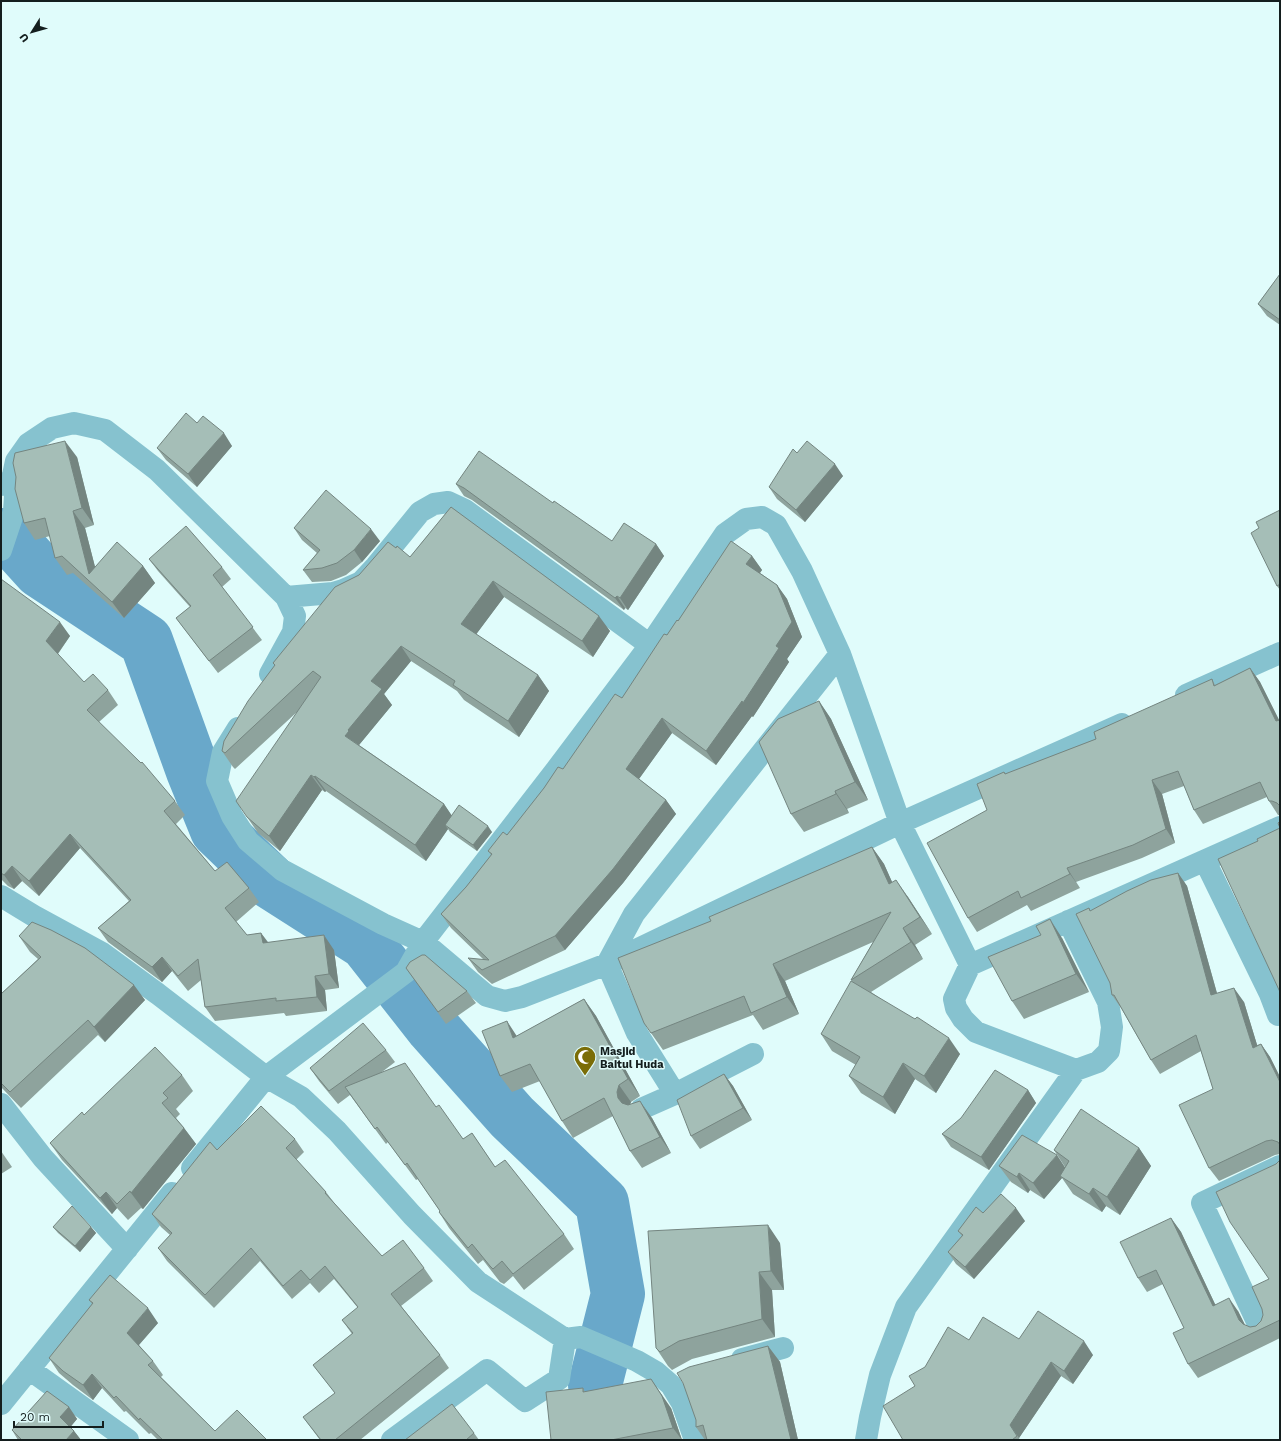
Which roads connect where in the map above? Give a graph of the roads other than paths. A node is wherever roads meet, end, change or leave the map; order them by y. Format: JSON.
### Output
{"nodes":[{"id":1,"x":7,"y":482,"type":"edge"},
{"id":2,"x":1,"y":550,"type":"edge"},
{"id":3,"x":286,"y":597,"type":"junction"},
{"id":4,"x":650,"y":645,"type":"junction"},
{"id":5,"x":1280,"y":653,"type":"edge"},
{"id":6,"x":840,"y":654,"type":"junction"},
{"id":7,"x":258,"y":694,"type":"edge"},
{"id":8,"x":1165,"y":704,"type":"edge"},
{"id":9,"x":246,"y":713,"type":"edge"},
{"id":10,"x":1137,"y":717,"type":"edge"},
{"id":11,"x":900,"y":823,"type":"junction"},
{"id":12,"x":1280,"y":827,"type":"edge"},
{"id":13,"x":1205,"y":861,"type":"junction"},
{"id":14,"x":1,"y":896,"type":"edge"},
{"id":15,"x":1068,"y":921,"type":"junction"},
{"id":16,"x":423,"y":942,"type":"junction"},
{"id":17,"x":606,"y":964,"type":"junction"},
{"id":18,"x":970,"y":965,"type":"junction"},
{"id":19,"x":1278,"y":1015,"type":"dead end"},
{"id":20,"x":753,"y":1054,"type":"dead end"},
{"id":21,"x":1076,"y":1070,"type":"junction"},
{"id":22,"x":266,"y":1077,"type":"junction"},
{"id":23,"x":675,"y":1094,"type":"junction"},
{"id":24,"x":1,"y":1104,"type":"edge"},
{"id":25,"x":641,"y":1109,"type":"edge"},
{"id":26,"x":1280,"y":1166,"type":"edge"},
{"id":27,"x":127,"y":1249,"type":"junction"},
{"id":28,"x":1260,"y":1328,"type":"edge"},
{"id":29,"x":573,"y":1338,"type":"junction"},
{"id":30,"x":783,"y":1348,"type":"dead end"},
{"id":31,"x":724,"y":1364,"type":"edge"},
{"id":32,"x":29,"y":1369,"type":"junction"},
{"id":33,"x":690,"y":1374,"type":"edge"},
{"id":34,"x":671,"y":1385,"type":"junction"},
{"id":35,"x":1,"y":1404,"type":"edge"},
{"id":36,"x":128,"y":1440,"type":"edge"},
{"id":37,"x":392,"y":1440,"type":"edge"},
{"id":38,"x":695,"y":1440,"type":"edge"},
{"id":39,"x":866,"y":1440,"type":"edge"}],
"edges":[{"from":1,"to":2,"type":"street"},
{"from":1,"to":3,"type":"street"},
{"from":3,"to":4,"type":"street"},
{"from":3,"to":7,"type":"street"},
{"from":4,"to":6,"type":"street"},
{"from":4,"to":16,"type":"street"},
{"from":5,"to":8,"type":"street"},
{"from":6,"to":11,"type":"street"},
{"from":6,"to":17,"type":"street"},
{"from":9,"to":16,"type":"street"},
{"from":10,"to":11,"type":"street"},
{"from":11,"to":17,"type":"street"},
{"from":11,"to":18,"type":"street"},
{"from":12,"to":13,"type":"street"},
{"from":13,"to":15,"type":"street"},
{"from":13,"to":19,"type":"street"},
{"from":14,"to":22,"type":"street"},
{"from":15,"to":18,"type":"street"},
{"from":15,"to":21,"type":"street"},
{"from":16,"to":17,"type":"street"},
{"from":16,"to":22,"type":"street"},
{"from":17,"to":23,"type":"street"},
{"from":18,"to":21,"type":"street"},
{"from":20,"to":23,"type":"street"},
{"from":21,"to":39,"type":"street"},
{"from":22,"to":27,"type":"street"},
{"from":22,"to":29,"type":"street"},
{"from":23,"to":25,"type":"street"},
{"from":24,"to":27,"type":"street"},
{"from":26,"to":28,"type":"street"},
{"from":27,"to":32,"type":"street"},
{"from":29,"to":34,"type":"street"},
{"from":29,"to":37,"type":"street"},
{"from":30,"to":31,"type":"street"},
{"from":32,"to":35,"type":"street"},
{"from":32,"to":36,"type":"street"},
{"from":33,"to":34,"type":"street"},
{"from":34,"to":38,"type":"street"}]}
